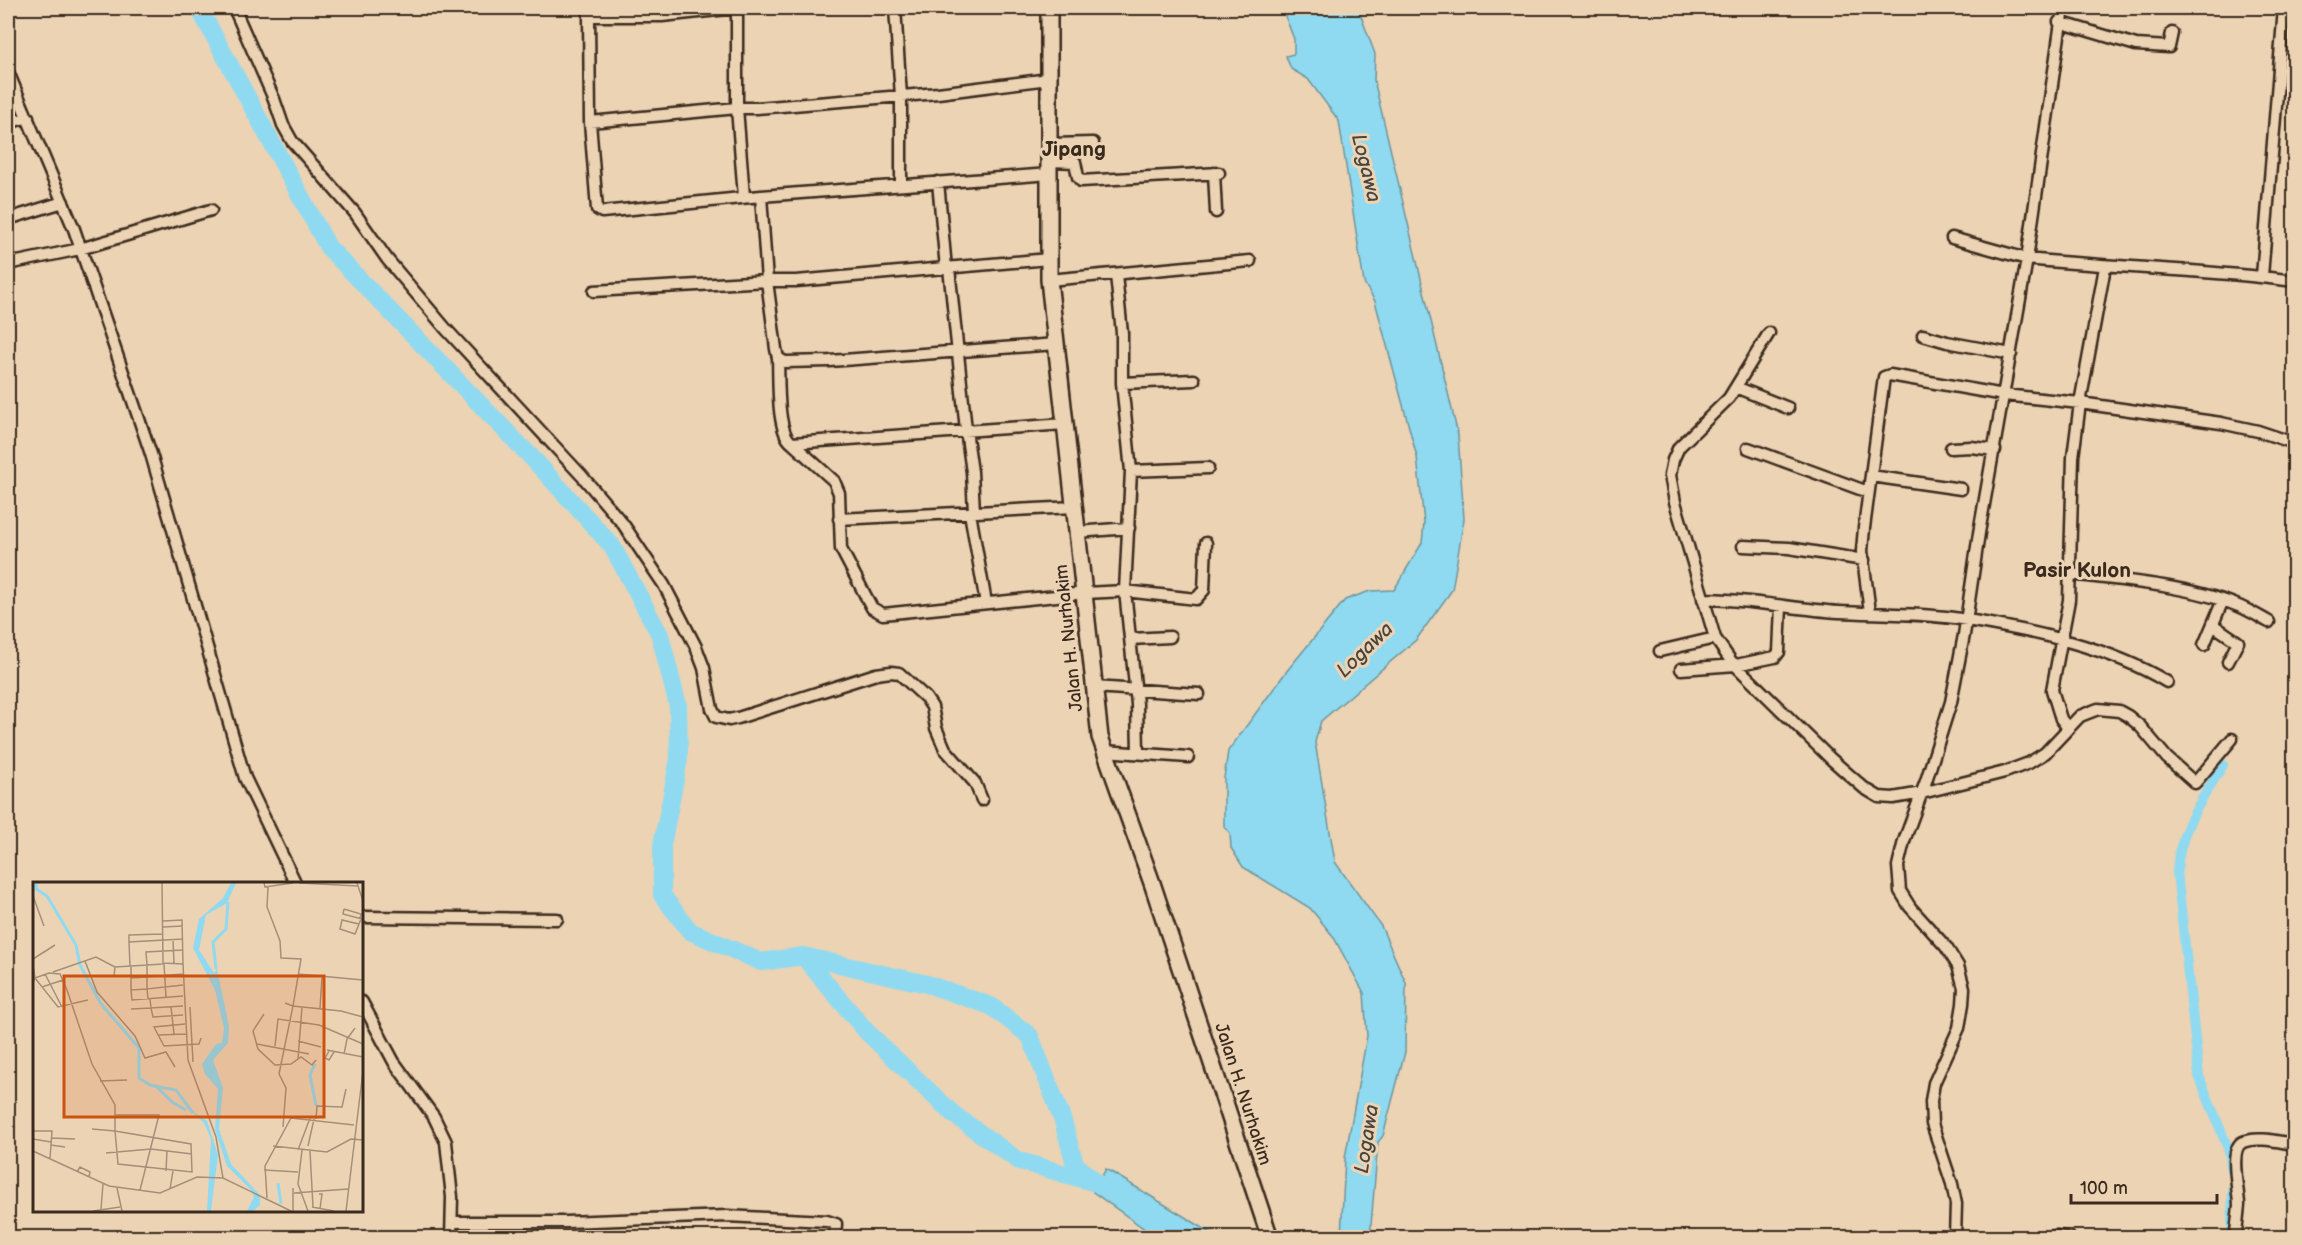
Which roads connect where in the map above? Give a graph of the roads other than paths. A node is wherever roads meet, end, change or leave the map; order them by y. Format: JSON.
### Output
{"nodes":[{"id":1,"x":234,"y":8,"type":"edge"},
{"id":2,"x":739,"y":8,"type":"edge"},
{"id":3,"x":896,"y":8,"type":"edge"},
{"id":4,"x":1050,"y":8,"type":"edge"},
{"id":5,"x":2063,"y":8,"type":"edge"},
{"id":6,"x":2284,"y":8,"type":"edge"},
{"id":7,"x":589,"y":12,"type":"edge"},
{"id":8,"x":2059,"y":22,"type":"junction"},
{"id":9,"x":2172,"y":33,"type":"dead end"},
{"id":10,"x":8,"y":72,"type":"edge"},
{"id":11,"x":1049,"y":79,"type":"junction"},
{"id":12,"x":901,"y":96,"type":"junction"},
{"id":13,"x":737,"y":108,"type":"junction"},
{"id":14,"x":28,"y":117,"type":"junction"},
{"id":15,"x":590,"y":122,"type":"junction"},
{"id":16,"x":8,"y":123,"type":"edge"},
{"id":17,"x":1093,"y":143,"type":"dead end"},
{"id":18,"x":1050,"y":144,"type":"junction"},
{"id":19,"x":1050,"y":168,"type":"junction"},
{"id":20,"x":938,"y":182,"type":"junction"},
{"id":21,"x":901,"y":185,"type":"junction"},
{"id":22,"x":761,"y":196,"type":"junction"},
{"id":23,"x":744,"y":197,"type":"junction"},
{"id":24,"x":63,"y":202,"type":"junction"},
{"id":25,"x":212,"y":210,"type":"dead end"},
{"id":26,"x":1216,"y":212,"type":"dead end"},
{"id":27,"x":8,"y":219,"type":"edge"},
{"id":28,"x":1952,"y":238,"type":"dead end"},
{"id":29,"x":80,"y":249,"type":"junction"},
{"id":30,"x":1049,"y":259,"type":"junction"},
{"id":31,"x":2027,"y":259,"type":"junction"},
{"id":32,"x":1250,"y":261,"type":"dead end"},
{"id":33,"x":8,"y":264,"type":"edge"},
{"id":34,"x":2105,"y":267,"type":"junction"},
{"id":35,"x":948,"y":268,"type":"junction"},
{"id":36,"x":1116,"y":275,"type":"junction"},
{"id":37,"x":2262,"y":276,"type":"junction"},
{"id":38,"x":1049,"y":280,"type":"junction"},
{"id":39,"x":767,"y":281,"type":"junction"},
{"id":40,"x":2295,"y":281,"type":"edge"},
{"id":41,"x":594,"y":291,"type":"dead end"},
{"id":42,"x":1769,"y":333,"type":"dead end"},
{"id":43,"x":1923,"y":335,"type":"dead end"},
{"id":44,"x":1056,"y":344,"type":"junction"},
{"id":45,"x":958,"y":351,"type":"junction"},
{"id":46,"x":2011,"y":354,"type":"junction"},
{"id":47,"x":778,"y":358,"type":"junction"},
{"id":48,"x":1194,"y":380,"type":"dead end"},
{"id":49,"x":1122,"y":383,"type":"junction"},
{"id":50,"x":1742,"y":390,"type":"junction"},
{"id":51,"x":2004,"y":395,"type":"junction"},
{"id":52,"x":2080,"y":403,"type":"junction"},
{"id":53,"x":1788,"y":408,"type":"dead end"},
{"id":54,"x":1065,"y":424,"type":"junction"},
{"id":55,"x":966,"y":430,"type":"junction"},
{"id":56,"x":792,"y":443,"type":"junction"},
{"id":57,"x":2295,"y":443,"type":"edge"},
{"id":58,"x":1748,"y":448,"type":"dead end"},
{"id":59,"x":1951,"y":448,"type":"dead end"},
{"id":60,"x":1995,"y":450,"type":"junction"},
{"id":61,"x":1208,"y":468,"type":"dead end"},
{"id":62,"x":1131,"y":471,"type":"junction"},
{"id":63,"x":1871,"y":476,"type":"junction"},
{"id":64,"x":1961,"y":489,"type":"dead end"},
{"id":65,"x":1868,"y":492,"type":"junction"},
{"id":66,"x":1075,"y":507,"type":"junction"},
{"id":67,"x":972,"y":513,"type":"junction"},
{"id":68,"x":839,"y":519,"type":"junction"},
{"id":69,"x":1129,"y":528,"type":"junction"},
{"id":70,"x":1077,"y":532,"type":"junction"},
{"id":71,"x":1206,"y":543,"type":"dead end"},
{"id":72,"x":1743,"y":546,"type":"dead end"},
{"id":73,"x":1864,"y":560,"type":"junction"},
{"id":74,"x":2070,"y":574,"type":"junction"},
{"id":75,"x":1125,"y":591,"type":"junction"},
{"id":76,"x":1084,"y":593,"type":"junction"},
{"id":77,"x":1706,"y":599,"type":"junction"},
{"id":78,"x":2223,"y":600,"type":"junction"},
{"id":79,"x":986,"y":603,"type":"junction"},
{"id":80,"x":1781,"y":606,"type":"junction"},
{"id":81,"x":1870,"y":612,"type":"junction"},
{"id":82,"x":1966,"y":620,"type":"junction"},
{"id":83,"x":2269,"y":622,"type":"dead end"},
{"id":84,"x":2213,"y":625,"type":"junction"},
{"id":85,"x":1170,"y":637,"type":"dead end"},
{"id":86,"x":1715,"y":638,"type":"junction"},
{"id":87,"x":1130,"y":639,"type":"junction"},
{"id":88,"x":2062,"y":640,"type":"junction"},
{"id":89,"x":2204,"y":645,"type":"dead end"},
{"id":90,"x":1660,"y":651,"type":"dead end"},
{"id":91,"x":2228,"y":662,"type":"dead end"},
{"id":92,"x":1740,"y":663,"type":"junction"},
{"id":93,"x":1681,"y":669,"type":"dead end"},
{"id":94,"x":2167,"y":682,"type":"dead end"},
{"id":95,"x":1094,"y":687,"type":"junction"},
{"id":96,"x":1135,"y":689,"type":"junction"},
{"id":97,"x":1199,"y":694,"type":"dead end"},
{"id":98,"x":2065,"y":724,"type":"junction"},
{"id":99,"x":2232,"y":739,"type":"dead end"},
{"id":100,"x":1104,"y":751,"type":"junction"},
{"id":101,"x":1138,"y":753,"type":"junction"},
{"id":102,"x":1188,"y":757,"type":"dead end"},
{"id":103,"x":1924,"y":788,"type":"junction"},
{"id":104,"x":982,"y":800,"type":"dead end"},
{"id":105,"x":295,"y":882,"type":"edge"},
{"id":106,"x":363,"y":917,"type":"edge"},
{"id":107,"x":557,"y":919,"type":"dead end"},
{"id":108,"x":363,"y":1004,"type":"edge"},
{"id":109,"x":2295,"y":1144,"type":"edge"},
{"id":110,"x":452,"y":1222,"type":"junction"},
{"id":111,"x":451,"y":1238,"type":"edge"},
{"id":112,"x":835,"y":1238,"type":"edge"},
{"id":113,"x":1270,"y":1238,"type":"edge"},
{"id":114,"x":1955,"y":1238,"type":"edge"},
{"id":115,"x":2044,"y":1238,"type":"edge"},
{"id":116,"x":2070,"y":1238,"type":"edge"},
{"id":117,"x":2235,"y":1238,"type":"edge"}],
"edges":[{"from":1,"to":104,"type":"street"},
{"from":2,"to":7,"type":"street"},
{"from":2,"to":13,"type":"street"},
{"from":3,"to":12,"type":"street"},
{"from":4,"to":11,"type":"main road","name":"Jalan H. Nurhakim"},
{"from":5,"to":8,"type":"street"},
{"from":6,"to":37,"type":"street"},
{"from":7,"to":15,"type":"street"},
{"from":8,"to":9,"type":"street"},
{"from":8,"to":31,"type":"street"},
{"from":10,"to":14,"type":"street"},
{"from":11,"to":12,"type":"street"},
{"from":11,"to":18,"type":"main road","name":"Jalan H. Nurhakim"},
{"from":12,"to":13,"type":"street"},
{"from":12,"to":21,"type":"street"},
{"from":13,"to":15,"type":"street"},
{"from":13,"to":23,"type":"street"},
{"from":14,"to":16,"type":"street"},
{"from":14,"to":24,"type":"street"},
{"from":15,"to":23,"type":"street"},
{"from":17,"to":18,"type":"street"},
{"from":18,"to":19,"type":"main road","name":"Jalan H. Nurhakim"},
{"from":19,"to":20,"type":"street"},
{"from":19,"to":26,"type":"street"},
{"from":19,"to":30,"type":"main road","name":"Jalan H. Nurhakim"},
{"from":20,"to":21,"type":"street"},
{"from":20,"to":35,"type":"street"},
{"from":21,"to":22,"type":"street"},
{"from":22,"to":23,"type":"street"},
{"from":22,"to":39,"type":"street"},
{"from":24,"to":27,"type":"street"},
{"from":24,"to":29,"type":"street"},
{"from":25,"to":29,"type":"street"},
{"from":28,"to":31,"type":"street"},
{"from":29,"to":33,"type":"street"},
{"from":29,"to":105,"type":"street"},
{"from":30,"to":35,"type":"street"},
{"from":30,"to":38,"type":"main road","name":"Jalan H. Nurhakim"},
{"from":31,"to":34,"type":"street"},
{"from":31,"to":46,"type":"street"},
{"from":32,"to":36,"type":"street"},
{"from":34,"to":37,"type":"street"},
{"from":34,"to":52,"type":"street"},
{"from":35,"to":39,"type":"street"},
{"from":35,"to":45,"type":"street"},
{"from":36,"to":38,"type":"street"},
{"from":36,"to":49,"type":"street"},
{"from":37,"to":40,"type":"street"},
{"from":38,"to":44,"type":"main road","name":"Jalan H. Nurhakim"},
{"from":39,"to":41,"type":"street"},
{"from":39,"to":47,"type":"street"},
{"from":42,"to":50,"type":"street"},
{"from":43,"to":46,"type":"street"},
{"from":44,"to":45,"type":"street"},
{"from":44,"to":54,"type":"main road","name":"Jalan H. Nurhakim"},
{"from":45,"to":47,"type":"street"},
{"from":45,"to":55,"type":"street"},
{"from":46,"to":51,"type":"street"},
{"from":47,"to":56,"type":"street"},
{"from":48,"to":49,"type":"street"},
{"from":49,"to":62,"type":"street"},
{"from":50,"to":53,"type":"street"},
{"from":50,"to":77,"type":"street"},
{"from":51,"to":52,"type":"street"},
{"from":51,"to":60,"type":"street"},
{"from":51,"to":63,"type":"street"},
{"from":52,"to":57,"type":"street"},
{"from":52,"to":74,"type":"street"},
{"from":54,"to":55,"type":"street"},
{"from":54,"to":66,"type":"main road","name":"Jalan H. Nurhakim"},
{"from":55,"to":56,"type":"street"},
{"from":55,"to":67,"type":"street"},
{"from":56,"to":68,"type":"street"},
{"from":58,"to":65,"type":"street"},
{"from":59,"to":60,"type":"street"},
{"from":60,"to":82,"type":"street"},
{"from":61,"to":62,"type":"street"},
{"from":62,"to":69,"type":"street"},
{"from":63,"to":64,"type":"street"},
{"from":63,"to":65,"type":"street"},
{"from":65,"to":73,"type":"street"},
{"from":66,"to":67,"type":"street"},
{"from":66,"to":70,"type":"main road","name":"Jalan H. Nurhakim"},
{"from":67,"to":68,"type":"street"},
{"from":67,"to":79,"type":"street"},
{"from":68,"to":79,"type":"street"},
{"from":69,"to":70,"type":"street"},
{"from":69,"to":75,"type":"street"},
{"from":70,"to":76,"type":"main road","name":"Jalan H. Nurhakim"},
{"from":71,"to":75,"type":"street"},
{"from":72,"to":73,"type":"street"},
{"from":73,"to":81,"type":"street"},
{"from":74,"to":78,"type":"street"},
{"from":74,"to":88,"type":"street"},
{"from":75,"to":76,"type":"street"},
{"from":75,"to":87,"type":"street"},
{"from":76,"to":79,"type":"street"},
{"from":76,"to":95,"type":"main road","name":"Jalan H. Nurhakim"},
{"from":77,"to":80,"type":"street"},
{"from":77,"to":86,"type":"street"},
{"from":78,"to":83,"type":"street"},
{"from":78,"to":84,"type":"street"},
{"from":80,"to":81,"type":"street"},
{"from":80,"to":92,"type":"street"},
{"from":81,"to":82,"type":"street"},
{"from":82,"to":88,"type":"street"},
{"from":82,"to":103,"type":"street"},
{"from":84,"to":89,"type":"street"},
{"from":84,"to":91,"type":"street"},
{"from":85,"to":87,"type":"street"},
{"from":86,"to":90,"type":"street"},
{"from":86,"to":92,"type":"street"},
{"from":87,"to":96,"type":"street"},
{"from":88,"to":94,"type":"street"},
{"from":88,"to":98,"type":"street"},
{"from":92,"to":93,"type":"street"},
{"from":92,"to":103,"type":"street"},
{"from":95,"to":96,"type":"street"},
{"from":95,"to":100,"type":"main road","name":"Jalan H. Nurhakim"},
{"from":96,"to":97,"type":"street"},
{"from":96,"to":101,"type":"street"},
{"from":98,"to":99,"type":"street"},
{"from":98,"to":103,"type":"street"},
{"from":100,"to":101,"type":"street"},
{"from":100,"to":113,"type":"main road","name":"Jalan H. Nurhakim"},
{"from":101,"to":102,"type":"street"},
{"from":103,"to":114,"type":"street"},
{"from":106,"to":107,"type":"street"},
{"from":108,"to":110,"type":"street"},
{"from":109,"to":117,"type":"street"},
{"from":110,"to":111,"type":"street"},
{"from":110,"to":112,"type":"street"},
{"from":115,"to":116,"type":"street"}]}
